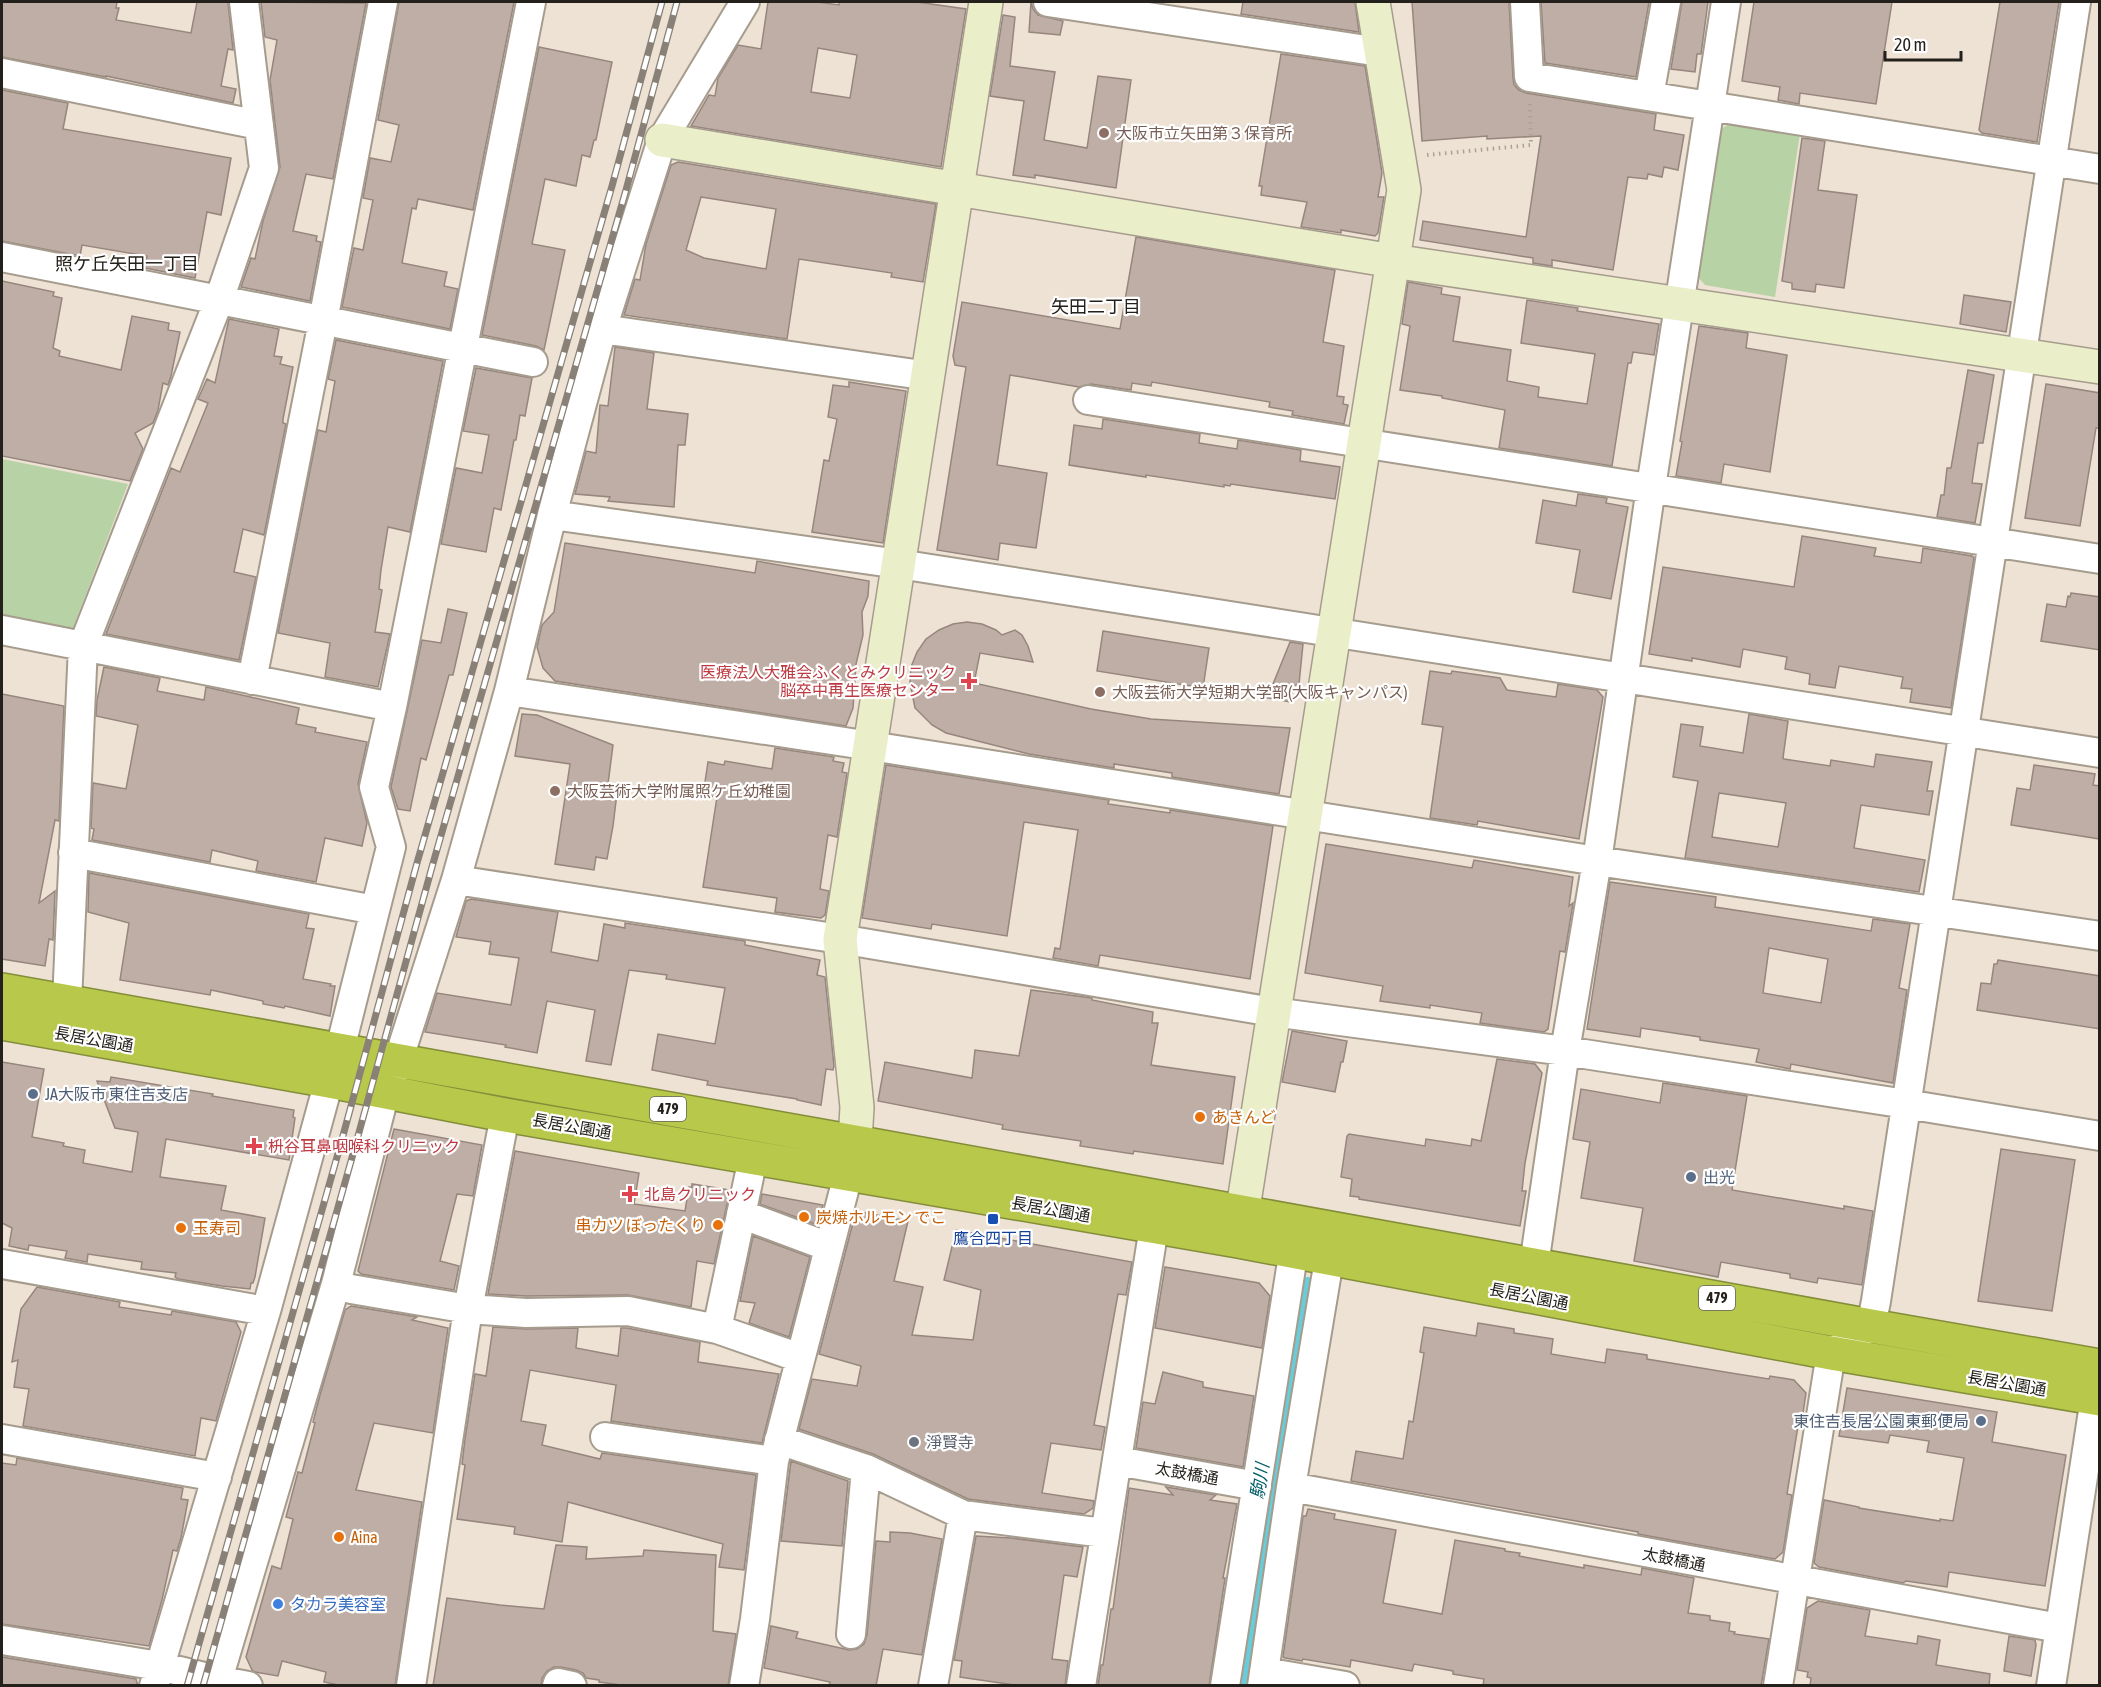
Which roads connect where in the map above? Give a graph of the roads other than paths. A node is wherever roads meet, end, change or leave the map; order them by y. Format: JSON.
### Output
{"nodes":[{"id":1,"x":244,"y":2,"type":"edge"},
{"id":2,"x":383,"y":2,"type":"edge"},
{"id":3,"x":531,"y":2,"type":"edge"},
{"id":4,"x":745,"y":2,"type":"edge"},
{"id":5,"x":986,"y":2,"type":"edge"},
{"id":6,"x":1048,"y":2,"type":"edge"},
{"id":7,"x":1372,"y":2,"type":"edge"},
{"id":8,"x":1525,"y":2,"type":"edge"},
{"id":9,"x":1666,"y":2,"type":"edge"},
{"id":10,"x":1726,"y":2,"type":"edge"},
{"id":11,"x":2076,"y":2,"type":"edge"},
{"id":12,"x":1380,"y":52,"type":"junction"},
{"id":13,"x":2,"y":73,"type":"edge"},
{"id":14,"x":1649,"y":96,"type":"junction"},
{"id":15,"x":1709,"y":105,"type":"junction"},
{"id":16,"x":259,"y":125,"type":"junction"},
{"id":17,"x":662,"y":140,"type":"junction"},
{"id":18,"x":2051,"y":162,"type":"junction"},
{"id":19,"x":2100,"y":169,"type":"edge"},
{"id":20,"x":958,"y":188,"type":"junction"},
{"id":21,"x":2,"y":257,"type":"edge"},
{"id":22,"x":1393,"y":261,"type":"junction"},
{"id":23,"x":219,"y":300,"type":"junction"},
{"id":24,"x":1680,"y":303,"type":"junction"},
{"id":25,"x":323,"y":321,"type":"junction"},
{"id":26,"x":602,"y":329,"type":"junction"},
{"id":27,"x":464,"y":348,"type":"junction"},
{"id":28,"x":2021,"y":354,"type":"junction"},
{"id":29,"x":533,"y":362,"type":"dead end"},
{"id":30,"x":2100,"y":367,"type":"edge"},
{"id":31,"x":929,"y":376,"type":"junction"},
{"id":32,"x":1088,"y":400,"type":"dead end"},
{"id":33,"x":1365,"y":442,"type":"junction"},
{"id":34,"x":1651,"y":487,"type":"junction"},
{"id":35,"x":552,"y":515,"type":"junction"},
{"id":36,"x":1992,"y":542,"type":"junction"},
{"id":37,"x":2100,"y":559,"type":"edge"},
{"id":38,"x":899,"y":564,"type":"junction"},
{"id":39,"x":2,"y":630,"type":"edge"},
{"id":40,"x":1335,"y":632,"type":"junction"},
{"id":41,"x":83,"y":646,"type":"junction"},
{"id":42,"x":1624,"y":679,"type":"junction"},
{"id":43,"x":252,"y":680,"type":"junction"},
{"id":44,"x":508,"y":691,"type":"junction"},
{"id":45,"x":392,"y":707,"type":"junction"},
{"id":46,"x":1963,"y":732,"type":"junction"},
{"id":47,"x":871,"y":746,"type":"junction"},
{"id":48,"x":2100,"y":753,"type":"edge"},
{"id":49,"x":1307,"y":815,"type":"junction"},
{"id":50,"x":73,"y":853,"type":"junction"},
{"id":51,"x":1598,"y":861,"type":"junction"},
{"id":52,"x":456,"y":880,"type":"junction"},
{"id":53,"x":375,"y":910,"type":"junction"},
{"id":54,"x":1935,"y":910,"type":"junction"},
{"id":55,"x":2100,"y":936,"type":"edge"},
{"id":56,"x":840,"y":939,"type":"junction"},
{"id":57,"x":2,"y":990,"type":"edge"},
{"id":58,"x":67,"y":1002,"type":"junction"},
{"id":59,"x":1273,"y":1012,"type":"junction"},
{"id":60,"x":2,"y":1023,"type":"edge"},
{"id":61,"x":340,"y":1050,"type":"junction"},
{"id":62,"x":1565,"y":1051,"type":"junction"},
{"id":63,"x":398,"y":1060,"type":"junction"},
{"id":64,"x":329,"y":1081,"type":"junction"},
{"id":65,"x":385,"y":1092,"type":"junction"},
{"id":66,"x":1906,"y":1104,"type":"junction"},
{"id":67,"x":505,"y":1115,"type":"junction"},
{"id":68,"x":2100,"y":1136,"type":"edge"},
{"id":69,"x":855,"y":1142,"type":"junction"},
{"id":70,"x":753,"y":1158,"type":"junction"},
{"id":71,"x":848,"y":1175,"type":"junction"},
{"id":72,"x":741,"y":1214,"type":"junction"},
{"id":73,"x":1240,"y":1226,"type":"junction"},
{"id":74,"x":1154,"y":1227,"type":"junction"},
{"id":75,"x":1296,"y":1237,"type":"junction"},
{"id":76,"x":1332,"y":1243,"type":"junction"},
{"id":77,"x":829,"y":1247,"type":"junction"},
{"id":78,"x":2,"y":1264,"type":"edge"},
{"id":79,"x":1534,"y":1265,"type":"junction"},
{"id":80,"x":336,"y":1284,"type":"junction"},
{"id":81,"x":468,"y":1309,"type":"junction"},
{"id":82,"x":266,"y":1311,"type":"junction"},
{"id":83,"x":1870,"y":1326,"type":"junction"},
{"id":84,"x":717,"y":1329,"type":"junction"},
{"id":85,"x":1831,"y":1353,"type":"junction"},
{"id":86,"x":800,"y":1358,"type":"junction"},
{"id":87,"x":2100,"y":1365,"type":"edge"},
{"id":88,"x":2097,"y":1399,"type":"edge"},
{"id":89,"x":605,"y":1437,"type":"dead end"},
{"id":90,"x":2,"y":1439,"type":"edge"},
{"id":91,"x":776,"y":1450,"type":"junction"},
{"id":92,"x":1118,"y":1461,"type":"junction"},
{"id":93,"x":866,"y":1469,"type":"junction"},
{"id":94,"x":217,"y":1477,"type":"junction"},
{"id":95,"x":1257,"y":1486,"type":"junction"},
{"id":96,"x":1291,"y":1487,"type":"junction"},
{"id":97,"x":963,"y":1515,"type":"junction"},
{"id":98,"x":1104,"y":1533,"type":"junction"},
{"id":99,"x":1795,"y":1581,"type":"junction"},
{"id":100,"x":2058,"y":1628,"type":"junction"},
{"id":101,"x":851,"y":1634,"type":"dead end"},
{"id":102,"x":2,"y":1640,"type":"edge"},
{"id":103,"x":157,"y":1676,"type":"edge"},
{"id":104,"x":1263,"y":1679,"type":"edge"},
{"id":105,"x":216,"y":1683,"type":"edge"},
{"id":106,"x":248,"y":1686,"type":"edge"},
{"id":107,"x":411,"y":1686,"type":"edge"},
{"id":108,"x":557,"y":1686,"type":"edge"},
{"id":109,"x":572,"y":1686,"type":"edge"},
{"id":110,"x":744,"y":1686,"type":"edge"},
{"id":111,"x":933,"y":1686,"type":"edge"},
{"id":112,"x":1081,"y":1686,"type":"edge"},
{"id":113,"x":1225,"y":1686,"type":"edge"},
{"id":114,"x":1345,"y":1686,"type":"edge"},
{"id":115,"x":1778,"y":1686,"type":"edge"},
{"id":116,"x":2051,"y":1686,"type":"edge"}],
"edges":[{"from":1,"to":16,"type":"street"},
{"from":2,"to":25,"type":"street"},
{"from":3,"to":27,"type":"street"},
{"from":4,"to":17,"type":"street"},
{"from":5,"to":20,"type":"street"},
{"from":6,"to":12,"type":"street"},
{"from":7,"to":12,"type":"street"},
{"from":8,"to":14,"type":"street"},
{"from":9,"to":14,"type":"street"},
{"from":10,"to":15,"type":"street"},
{"from":11,"to":18,"type":"street"},
{"from":12,"to":22,"type":"street"},
{"from":13,"to":16,"type":"street"},
{"from":14,"to":15,"type":"street"},
{"from":15,"to":18,"type":"street"},
{"from":15,"to":24,"type":"street"},
{"from":16,"to":23,"type":"street"},
{"from":17,"to":20,"type":"street"},
{"from":17,"to":26,"type":"street"},
{"from":18,"to":19,"type":"street"},
{"from":18,"to":28,"type":"street"},
{"from":20,"to":22,"type":"street"},
{"from":20,"to":31,"type":"street"},
{"from":21,"to":23,"type":"street"},
{"from":22,"to":24,"type":"street"},
{"from":22,"to":33,"type":"street"},
{"from":23,"to":25,"type":"street"},
{"from":23,"to":41,"type":"street"},
{"from":24,"to":28,"type":"street"},
{"from":24,"to":34,"type":"street"},
{"from":25,"to":27,"type":"street"},
{"from":25,"to":43,"type":"street"},
{"from":26,"to":31,"type":"street"},
{"from":26,"to":35,"type":"street"},
{"from":27,"to":29,"type":"street"},
{"from":27,"to":45,"type":"street"},
{"from":28,"to":30,"type":"street"},
{"from":28,"to":36,"type":"street"},
{"from":31,"to":38,"type":"street"},
{"from":32,"to":33,"type":"street"},
{"from":33,"to":34,"type":"street"},
{"from":33,"to":40,"type":"street"},
{"from":34,"to":36,"type":"street"},
{"from":34,"to":42,"type":"street"},
{"from":35,"to":38,"type":"street"},
{"from":35,"to":44,"type":"street"},
{"from":36,"to":37,"type":"street"},
{"from":36,"to":46,"type":"street"},
{"from":38,"to":40,"type":"street"},
{"from":38,"to":47,"type":"street"},
{"from":39,"to":41,"type":"street"},
{"from":40,"to":42,"type":"street"},
{"from":40,"to":49,"type":"street"},
{"from":41,"to":43,"type":"street"},
{"from":41,"to":50,"type":"street"},
{"from":42,"to":46,"type":"street"},
{"from":42,"to":51,"type":"street"},
{"from":43,"to":45,"type":"street"},
{"from":44,"to":47,"type":"street"},
{"from":44,"to":52,"type":"street"},
{"from":45,"to":53,"type":"street"},
{"from":46,"to":48,"type":"street"},
{"from":46,"to":54,"type":"street"},
{"from":47,"to":49,"type":"street"},
{"from":47,"to":56,"type":"street"},
{"from":49,"to":51,"type":"street"},
{"from":49,"to":59,"type":"street"},
{"from":50,"to":53,"type":"street"},
{"from":50,"to":58,"type":"street"},
{"from":51,"to":54,"type":"street"},
{"from":51,"to":62,"type":"street"},
{"from":52,"to":56,"type":"street"},
{"from":52,"to":63,"type":"street"},
{"from":53,"to":61,"type":"street"},
{"from":54,"to":55,"type":"street"},
{"from":54,"to":66,"type":"street"},
{"from":56,"to":59,"type":"street"},
{"from":56,"to":69,"type":"street"},
{"from":57,"to":58,"type":"highway","name":"長居公園通","number":"479"},
{"from":58,"to":61,"type":"highway","name":"長居公園通","number":"479"},
{"from":59,"to":62,"type":"street"},
{"from":59,"to":73,"type":"street"},
{"from":60,"to":64,"type":"highway","name":"長居公園通","number":"479"},
{"from":61,"to":63,"type":"highway","name":"長居公園通","number":"479"},
{"from":61,"to":64,"type":"street"},
{"from":62,"to":66,"type":"street"},
{"from":62,"to":79,"type":"street"},
{"from":63,"to":65,"type":"street"},
{"from":63,"to":69,"type":"highway","name":"長居公園通","number":"479"},
{"from":64,"to":65,"type":"highway","name":"長居公園通","number":"479"},
{"from":64,"to":82,"type":"street"},
{"from":65,"to":67,"type":"highway","name":"長居公園通","number":"479"},
{"from":65,"to":80,"type":"street"},
{"from":66,"to":68,"type":"street"},
{"from":66,"to":83,"type":"street"},
{"from":67,"to":70,"type":"highway","name":"長居公園通","number":"479"},
{"from":67,"to":81,"type":"street"},
{"from":69,"to":71,"type":"street"},
{"from":69,"to":73,"type":"highway","name":"長居公園通","number":"479"},
{"from":70,"to":71,"type":"highway","name":"長居公園通","number":"479"},
{"from":70,"to":72,"type":"street"},
{"from":71,"to":74,"type":"highway","name":"長居公園通","number":"479"},
{"from":71,"to":77,"type":"street"},
{"from":72,"to":77,"type":"street"},
{"from":72,"to":84,"type":"street"},
{"from":73,"to":74,"type":"highway","name":"長居公園通","number":"479"},
{"from":73,"to":75,"type":"highway","name":"長居公園通","number":"479"},
{"from":74,"to":92,"type":"street"},
{"from":75,"to":76,"type":"highway","name":"長居公園通","number":"479"},
{"from":75,"to":95,"type":"street"},
{"from":76,"to":79,"type":"highway","name":"長居公園通","number":"479"},
{"from":76,"to":85,"type":"highway","name":"長居公園通","number":"479"},
{"from":76,"to":96,"type":"street"},
{"from":77,"to":86,"type":"street"},
{"from":78,"to":82,"type":"street"},
{"from":79,"to":83,"type":"highway","name":"長居公園通","number":"479"},
{"from":80,"to":81,"type":"street"},
{"from":80,"to":105,"type":"street"},
{"from":81,"to":84,"type":"street"},
{"from":81,"to":107,"type":"street"},
{"from":82,"to":94,"type":"street"},
{"from":83,"to":85,"type":"street"},
{"from":83,"to":87,"type":"highway","name":"長居公園通","number":"479"},
{"from":84,"to":86,"type":"street"},
{"from":85,"to":88,"type":"highway","name":"長居公園通","number":"479"},
{"from":85,"to":99,"type":"street"},
{"from":86,"to":91,"type":"street"},
{"from":88,"to":100,"type":"street"},
{"from":89,"to":91,"type":"street"},
{"from":90,"to":94,"type":"street"},
{"from":91,"to":93,"type":"street"},
{"from":91,"to":110,"type":"street"},
{"from":92,"to":95,"type":"street","name":"太鼓橋通"},
{"from":92,"to":98,"type":"street"},
{"from":93,"to":97,"type":"street"},
{"from":93,"to":101,"type":"street"},
{"from":94,"to":103,"type":"street"},
{"from":95,"to":113,"type":"street"},
{"from":96,"to":99,"type":"street","name":"太鼓橋通"},
{"from":96,"to":104,"type":"street"},
{"from":97,"to":98,"type":"street"},
{"from":97,"to":111,"type":"street"},
{"from":98,"to":112,"type":"street"},
{"from":99,"to":100,"type":"street","name":"太鼓橋通"},
{"from":99,"to":115,"type":"street"},
{"from":100,"to":116,"type":"street"},
{"from":102,"to":103,"type":"street"},
{"from":103,"to":105,"type":"street"},
{"from":104,"to":114,"type":"street"},
{"from":105,"to":106,"type":"street"},
{"from":108,"to":109,"type":"street"}]}
